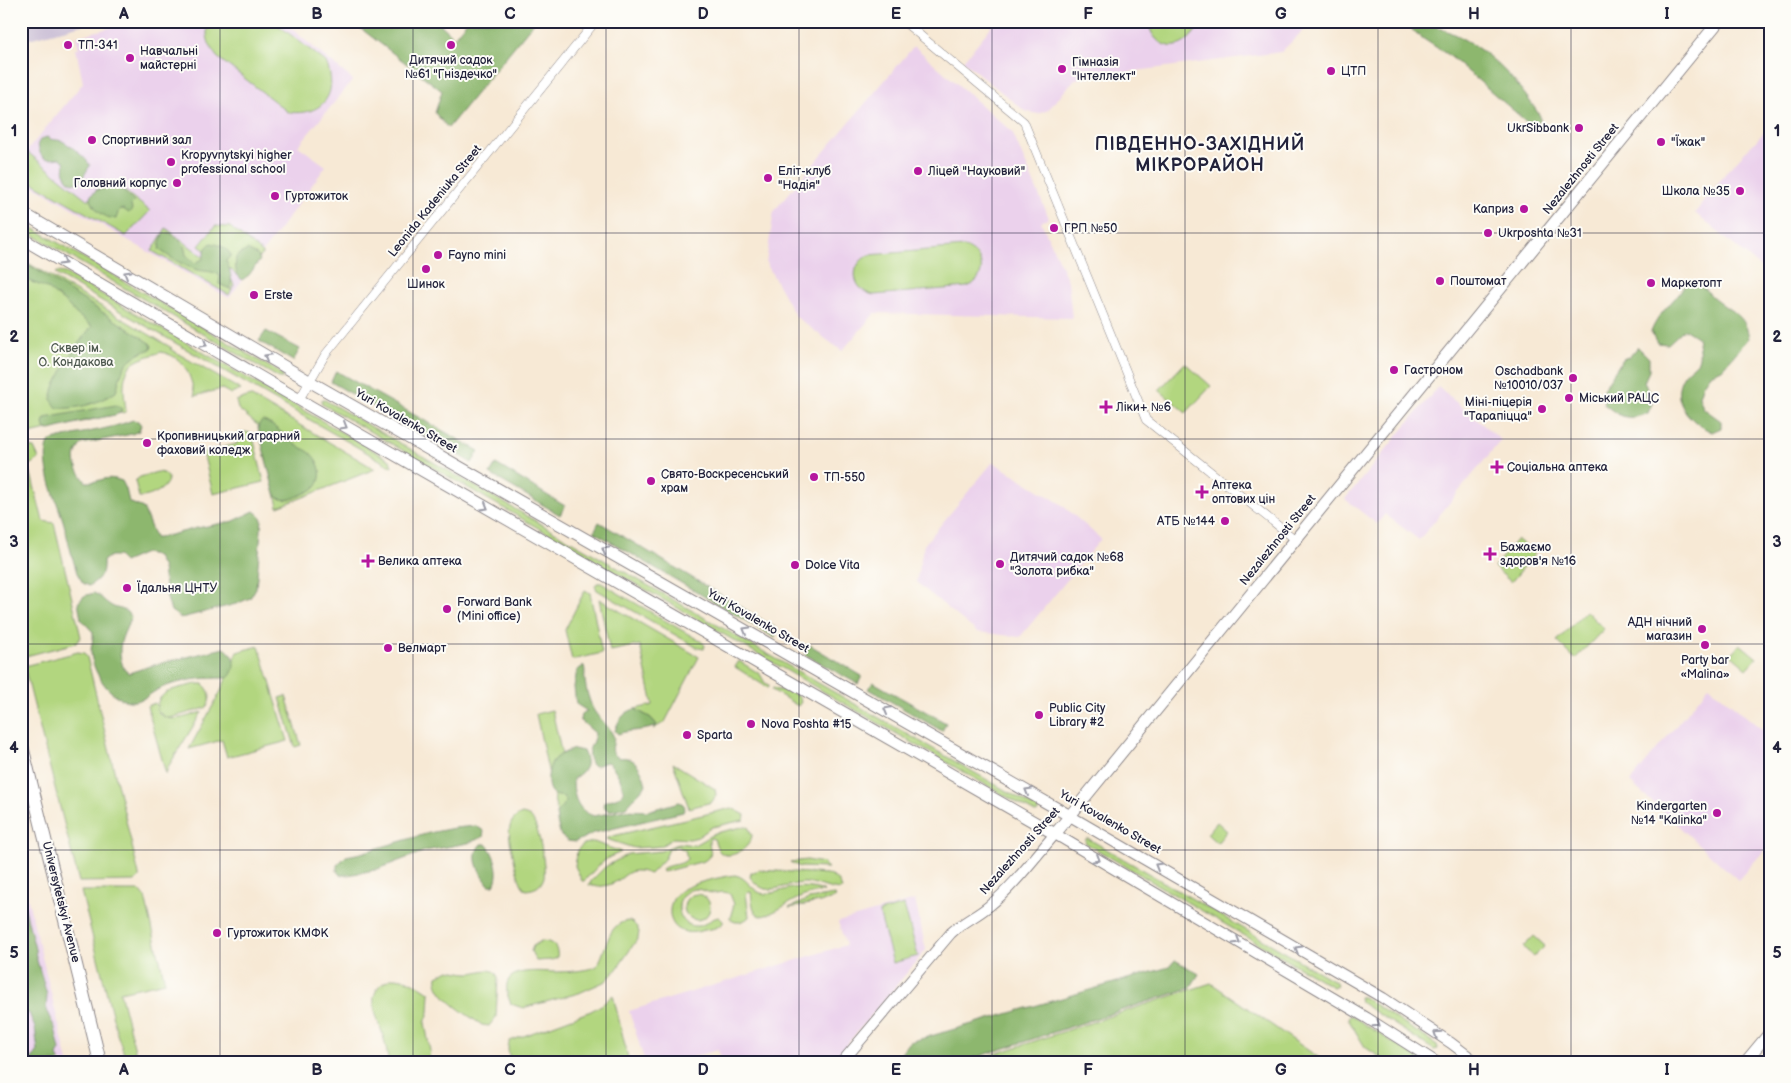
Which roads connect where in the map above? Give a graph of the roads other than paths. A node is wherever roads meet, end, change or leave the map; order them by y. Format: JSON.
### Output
{"nodes":[{"id":1,"x":596,"y":21,"type":"edge"},
{"id":2,"x":903,"y":21,"type":"edge"},
{"id":3,"x":1720,"y":21,"type":"edge"},
{"id":4,"x":21,"y":212,"type":"edge"},
{"id":5,"x":21,"y":238,"type":"edge"},
{"id":6,"x":310,"y":382,"type":"junction"},
{"id":7,"x":299,"y":400,"type":"junction"},
{"id":8,"x":1296,"y":540,"type":"junction"},
{"id":9,"x":21,"y":742,"type":"edge"},
{"id":10,"x":1070,"y":816,"type":"junction"},
{"id":11,"x":1055,"y":834,"type":"junction"},
{"id":12,"x":1770,"y":1032,"type":"edge"},
{"id":13,"x":100,"y":1062,"type":"edge"},
{"id":14,"x":842,"y":1062,"type":"edge"},
{"id":15,"x":1436,"y":1062,"type":"edge"},
{"id":16,"x":1476,"y":1062,"type":"edge"},
{"id":17,"x":1745,"y":1062,"type":"edge"}],
"edges":[{"from":1,"to":6,"type":"street","name":"Leonida Kadeniuka Street"},
{"from":2,"to":8,"type":"street"},
{"from":3,"to":8,"type":"main road","name":"Nezalezhnosti Street"},
{"from":6,"to":4,"type":"main road","name":"Yuri Kovalenko Street","one_way":true},
{"from":5,"to":7,"type":"main road","one_way":true},
{"from":6,"to":7,"type":"street","name":"Leonida Kadeniuka Street"},
{"from":10,"to":6,"type":"main road","name":"Yuri Kovalenko Street","one_way":true},
{"from":7,"to":11,"type":"main road","one_way":true},
{"from":8,"to":10,"type":"main road","name":"Nezalezhnosti Street"},
{"from":9,"to":13,"type":"main road","name":"Universytetskyi Avenue"},
{"from":10,"to":11,"type":"main road","name":"Nezalezhnosti Street"},
{"from":16,"to":10,"type":"street","name":"Yuri Kovalenko Street","one_way":true},
{"from":11,"to":14,"type":"street","name":"Nezalezhnosti Street"},
{"from":11,"to":15,"type":"street","one_way":true},
{"from":12,"to":17,"type":"street"}]}
